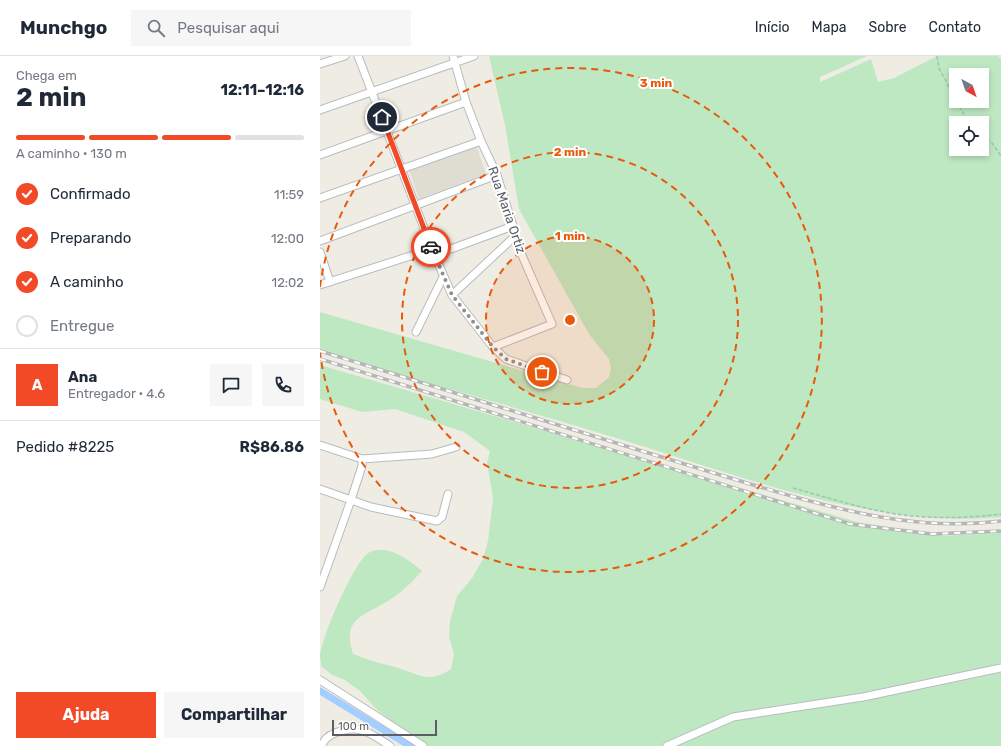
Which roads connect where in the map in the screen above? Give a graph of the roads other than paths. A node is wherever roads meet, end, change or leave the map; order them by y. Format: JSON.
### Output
{"nodes":[{"id":1,"x":345,"y":56,"type":"edge"},
{"id":2,"x":358,"y":56,"type":"edge"},
{"id":3,"x":474,"y":56,"type":"edge"},
{"id":4,"x":454,"y":59,"type":"edge"},
{"id":5,"x":320,"y":64,"type":"edge"},
{"id":6,"x":371,"y":91,"type":"junction"},
{"id":7,"x":466,"y":102,"type":"junction"},
{"id":8,"x":320,"y":110,"type":"edge"},
{"id":9,"x":387,"y":131,"type":"junction"},
{"id":10,"x":480,"y":141,"type":"junction"},
{"id":11,"x":320,"y":155,"type":"edge"},
{"id":12,"x":402,"y":170,"type":"junction"},
{"id":13,"x":497,"y":175,"type":"junction"},
{"id":14,"x":320,"y":198,"type":"edge"},
{"id":15,"x":416,"y":206,"type":"junction"},
{"id":16,"x":513,"y":226,"type":"junction"},
{"id":17,"x":514,"y":237,"type":"junction"},
{"id":18,"x":320,"y":241,"type":"edge"},
{"id":19,"x":432,"y":249,"type":"junction"},
{"id":20,"x":320,"y":252,"type":"edge"},
{"id":21,"x":444,"y":277,"type":"junction"},
{"id":22,"x":330,"y":282,"type":"junction"},
{"id":23,"x":320,"y":285,"type":"edge"},
{"id":24,"x":452,"y":295,"type":"junction"},
{"id":25,"x":416,"y":332,"type":"dead end"},
{"id":26,"x":493,"y":347,"type":"junction"},
{"id":27,"x":567,"y":380,"type":"dead end"},
{"id":28,"x":320,"y":445,"type":"edge"},
{"id":29,"x":456,"y":447,"type":"dead end"},
{"id":30,"x":362,"y":459,"type":"junction"},
{"id":31,"x":320,"y":489,"type":"edge"},
{"id":32,"x":448,"y":494,"type":"dead end"},
{"id":33,"x":351,"y":500,"type":"junction"},
{"id":34,"x":320,"y":587,"type":"edge"},
{"id":35,"x":1001,"y":668,"type":"edge"},
{"id":36,"x":320,"y":680,"type":"edge"},
{"id":37,"x":322,"y":746,"type":"edge"},
{"id":38,"x":390,"y":746,"type":"edge"},
{"id":39,"x":423,"y":746,"type":"edge"},
{"id":40,"x":667,"y":746,"type":"edge"}],
"edges":[{"from":1,"to":5,"type":"street"},
{"from":2,"to":6,"type":"street"},
{"from":3,"to":4,"type":"street"},
{"from":4,"to":6,"type":"street"},
{"from":4,"to":7,"type":"street","name":"Rua Maria Ortiz"},
{"from":6,"to":8,"type":"street"},
{"from":6,"to":9,"type":"street"},
{"from":7,"to":9,"type":"street"},
{"from":7,"to":10,"type":"street","name":"Rua Maria Ortiz"},
{"from":9,"to":11,"type":"street"},
{"from":9,"to":12,"type":"street"},
{"from":10,"to":12,"type":"street"},
{"from":10,"to":13,"type":"street","name":"Rua Maria Ortiz"},
{"from":12,"to":14,"type":"street"},
{"from":12,"to":15,"type":"street"},
{"from":13,"to":15,"type":"street"},
{"from":13,"to":16,"type":"street","name":"Rua Maria Ortiz"},
{"from":15,"to":18,"type":"street"},
{"from":15,"to":19,"type":"street"},
{"from":16,"to":17,"type":"street","name":"Rua Maria Ortiz"},
{"from":16,"to":19,"type":"street"},
{"from":17,"to":24,"type":"street"},
{"from":17,"to":26,"type":"street","name":"Rua Maria Ortiz"},
{"from":19,"to":21,"type":"street"},
{"from":19,"to":22,"type":"street"},
{"from":20,"to":22,"type":"street"},
{"from":21,"to":24,"type":"street"},
{"from":21,"to":25,"type":"street"},
{"from":22,"to":23,"type":"street"},
{"from":24,"to":26,"type":"street"},
{"from":26,"to":27,"type":"street"},
{"from":28,"to":30,"type":"street"},
{"from":29,"to":30,"type":"street"},
{"from":30,"to":33,"type":"street"},
{"from":31,"to":33,"type":"street"},
{"from":32,"to":33,"type":"street"},
{"from":33,"to":34,"type":"street"},
{"from":35,"to":40,"type":"street"},
{"from":36,"to":39,"type":"street"},
{"from":37,"to":38,"type":"street"}]}
